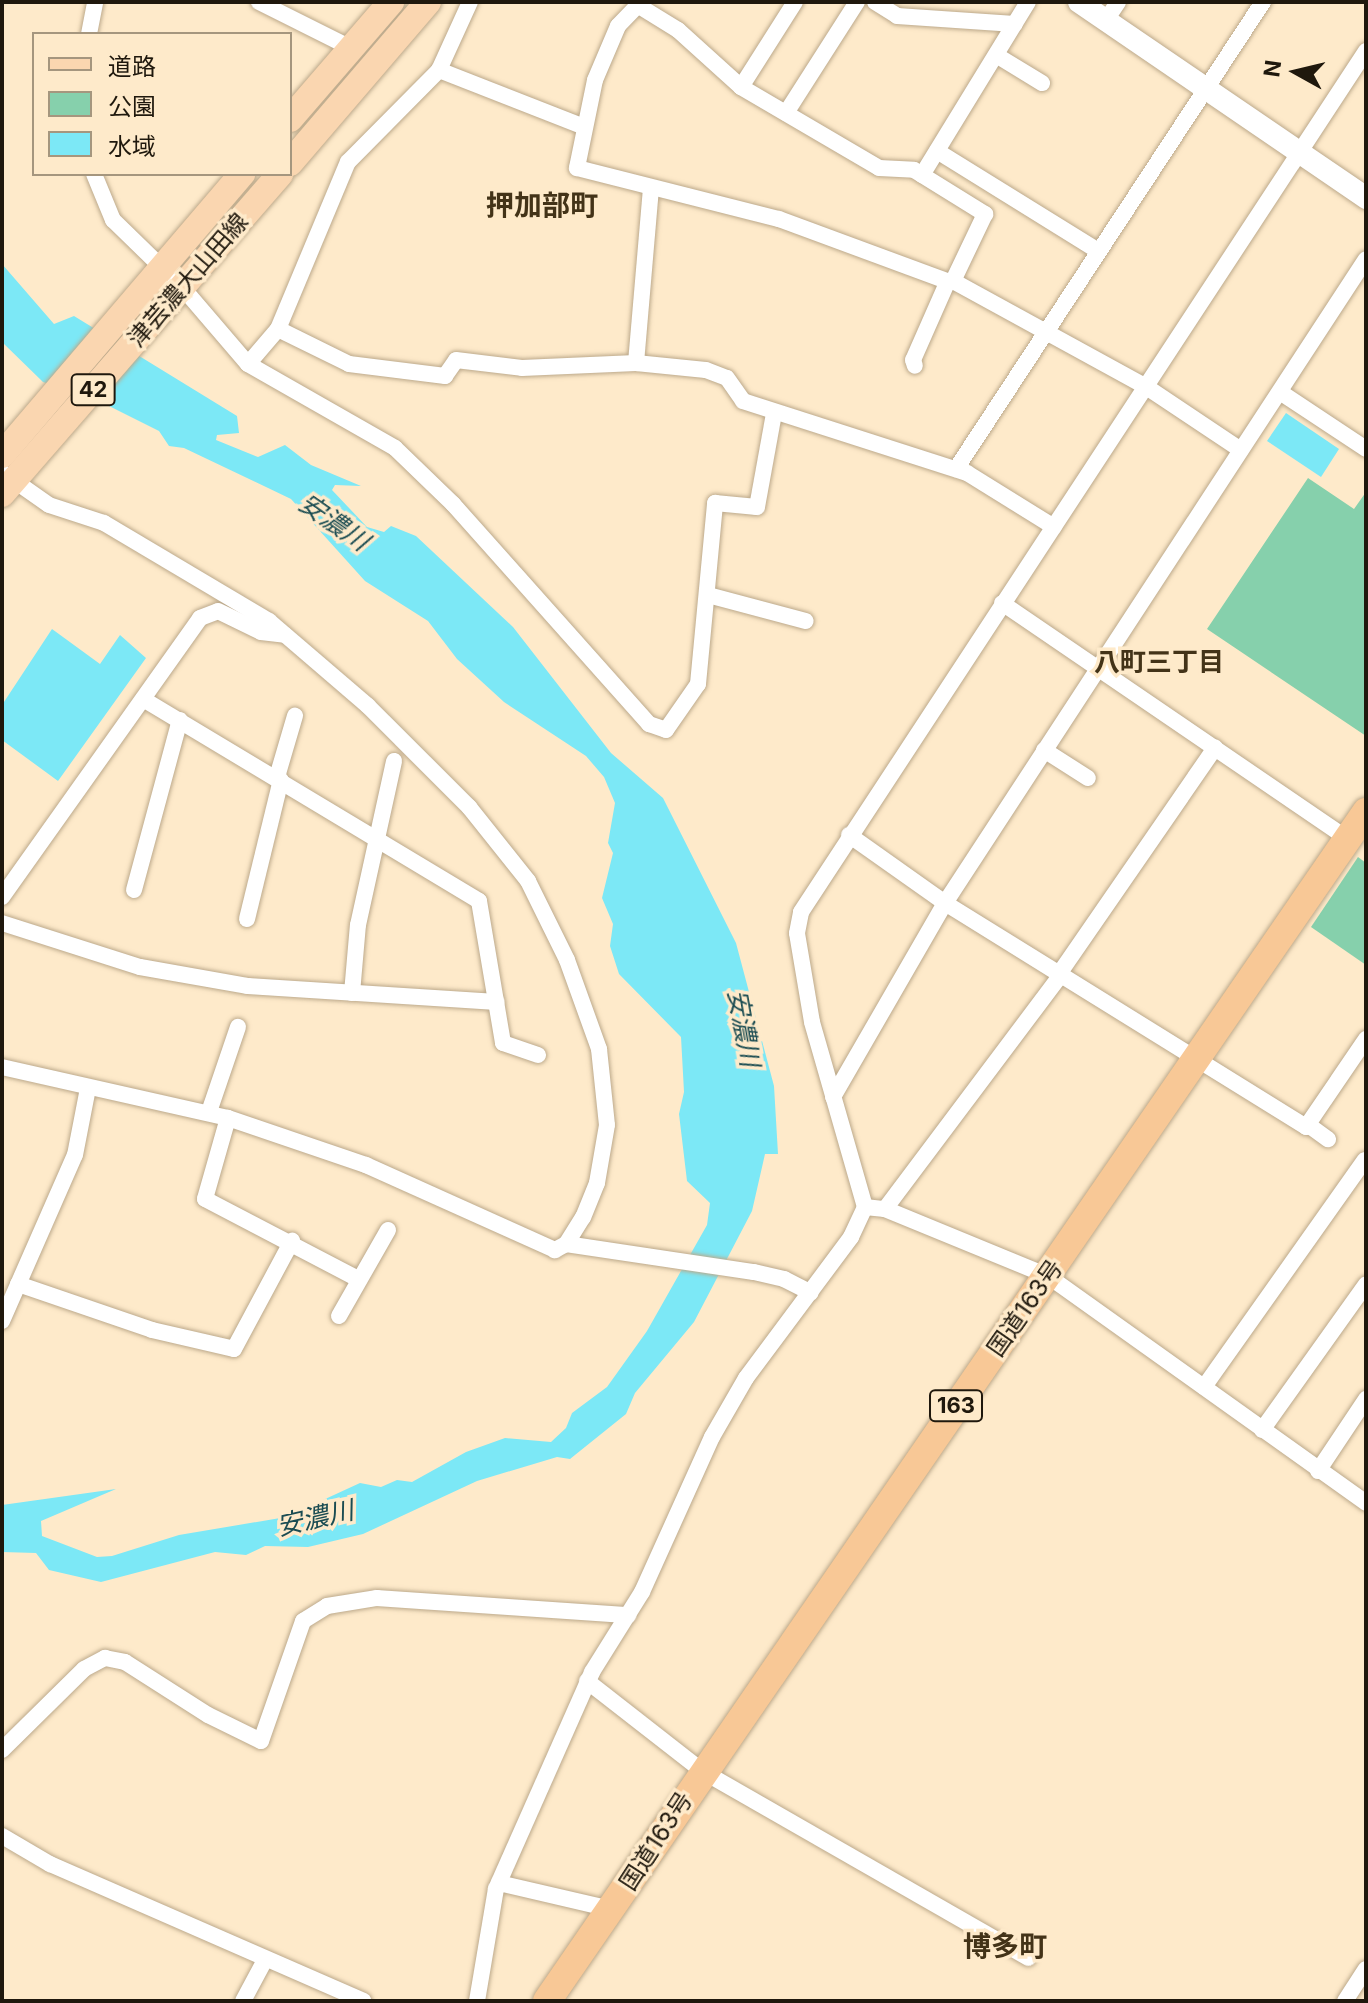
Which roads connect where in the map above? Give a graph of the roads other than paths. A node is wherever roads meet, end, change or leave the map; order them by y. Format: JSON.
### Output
{"nodes":[{"id":1,"x":95,"y":2,"type":"edge"},
{"id":2,"x":259,"y":2,"type":"edge"},
{"id":3,"x":391,"y":2,"type":"edge"},
{"id":4,"x":428,"y":2,"type":"edge"},
{"id":5,"x":470,"y":2,"type":"edge"},
{"id":6,"x":795,"y":2,"type":"edge"},
{"id":7,"x":857,"y":2,"type":"edge"},
{"id":8,"x":875,"y":2,"type":"edge"},
{"id":9,"x":1028,"y":2,"type":"edge"},
{"id":10,"x":1079,"y":2,"type":"edge"},
{"id":11,"x":1263,"y":2,"type":"edge"},
{"id":12,"x":640,"y":4,"type":"edge"},
{"id":13,"x":1112,"y":11,"type":"edge"},
{"id":14,"x":1015,"y":24,"type":"junction"},
{"id":15,"x":89,"y":32,"type":"edge"},
{"id":16,"x":351,"y":48,"type":"junction"},
{"id":17,"x":1366,"y":51,"type":"edge"},
{"id":18,"x":996,"y":55,"type":"junction"},
{"id":19,"x":439,"y":70,"type":"junction"},
{"id":20,"x":1042,"y":83,"type":"dead end"},
{"id":21,"x":741,"y":87,"type":"junction"},
{"id":22,"x":1206,"y":88,"type":"junction"},
{"id":23,"x":786,"y":113,"type":"junction"},
{"id":24,"x":292,"y":117,"type":"edge"},
{"id":25,"x":582,"y":126,"type":"junction"},
{"id":26,"x":937,"y":151,"type":"junction"},
{"id":27,"x":1300,"y":152,"type":"junction"},
{"id":28,"x":292,"y":161,"type":"edge"},
{"id":29,"x":922,"y":175,"type":"junction"},
{"id":30,"x":95,"y":176,"type":"edge"},
{"id":31,"x":240,"y":176,"type":"edge"},
{"id":32,"x":278,"y":176,"type":"edge"},
{"id":33,"x":651,"y":189,"type":"junction"},
{"id":34,"x":1366,"y":198,"type":"edge"},
{"id":35,"x":1098,"y":251,"type":"junction"},
{"id":36,"x":1366,"y":259,"type":"edge"},
{"id":37,"x":158,"y":272,"type":"junction"},
{"id":38,"x":951,"y":281,"type":"junction"},
{"id":39,"x":178,"y":292,"type":"junction"},
{"id":40,"x":278,"y":329,"type":"junction"},
{"id":41,"x":1046,"y":330,"type":"junction"},
{"id":42,"x":636,"y":363,"type":"junction"},
{"id":43,"x":248,"y":364,"type":"junction"},
{"id":44,"x":915,"y":366,"type":"dead end"},
{"id":45,"x":1145,"y":386,"type":"junction"},
{"id":46,"x":1280,"y":392,"type":"junction"},
{"id":47,"x":774,"y":413,"type":"junction"},
{"id":48,"x":1366,"y":449,"type":"edge"},
{"id":49,"x":1241,"y":450,"type":"junction"},
{"id":50,"x":2,"y":455,"type":"edge"},
{"id":51,"x":956,"y":469,"type":"junction"},
{"id":52,"x":6,"y":483,"type":"edge"},
{"id":53,"x":1054,"y":527,"type":"junction"},
{"id":54,"x":708,"y":595,"type":"junction"},
{"id":55,"x":1002,"y":603,"type":"junction"},
{"id":56,"x":806,"y":621,"type":"dead end"},
{"id":57,"x":287,"y":635,"type":"junction"},
{"id":58,"x":1099,"y":669,"type":"junction"},
{"id":59,"x":143,"y":699,"type":"junction"},
{"id":60,"x":295,"y":716,"type":"dead end"},
{"id":61,"x":180,"y":720,"type":"junction"},
{"id":62,"x":1215,"y":748,"type":"junction"},
{"id":63,"x":1044,"y":750,"type":"junction"},
{"id":64,"x":394,"y":761,"type":"dead end"},
{"id":65,"x":1088,"y":778,"type":"dead end"},
{"id":66,"x":279,"y":779,"type":"junction"},
{"id":67,"x":1360,"y":823,"type":"edge"},
{"id":68,"x":849,"y":835,"type":"junction"},
{"id":69,"x":376,"y":839,"type":"junction"},
{"id":70,"x":134,"y":890,"type":"dead end"},
{"id":71,"x":2,"y":897,"type":"edge"},
{"id":72,"x":945,"y":903,"type":"junction"},
{"id":73,"x":247,"y":919,"type":"dead end"},
{"id":74,"x":2,"y":923,"type":"edge"},
{"id":75,"x":1060,"y":974,"type":"junction"},
{"id":76,"x":352,"y":993,"type":"junction"},
{"id":77,"x":496,"y":1002,"type":"junction"},
{"id":78,"x":238,"y":1027,"type":"dead end"},
{"id":79,"x":1366,"y":1039,"type":"edge"},
{"id":80,"x":538,"y":1055,"type":"dead end"},
{"id":81,"x":1195,"y":1060,"type":"junction"},
{"id":82,"x":2,"y":1067,"type":"edge"},
{"id":83,"x":88,"y":1088,"type":"junction"},
{"id":84,"x":833,"y":1097,"type":"junction"},
{"id":85,"x":209,"y":1112,"type":"junction"},
{"id":86,"x":228,"y":1118,"type":"junction"},
{"id":87,"x":1307,"y":1124,"type":"junction"},
{"id":88,"x":1328,"y":1139,"type":"dead end"},
{"id":89,"x":1365,"y":1160,"type":"edge"},
{"id":90,"x":865,"y":1207,"type":"junction"},
{"id":91,"x":885,"y":1209,"type":"junction"},
{"id":92,"x":388,"y":1230,"type":"dead end"},
{"id":93,"x":292,"y":1241,"type":"junction"},
{"id":94,"x":566,"y":1244,"type":"junction"},
{"id":95,"x":1048,"y":1276,"type":"junction"},
{"id":96,"x":358,"y":1279,"type":"junction"},
{"id":97,"x":18,"y":1284,"type":"junction"},
{"id":98,"x":1366,"y":1284,"type":"edge"},
{"id":99,"x":811,"y":1293,"type":"junction"},
{"id":100,"x":339,"y":1316,"type":"dead end"},
{"id":101,"x":2,"y":1321,"type":"edge"},
{"id":102,"x":1204,"y":1387,"type":"junction"},
{"id":103,"x":1366,"y":1399,"type":"edge"},
{"id":104,"x":1262,"y":1430,"type":"junction"},
{"id":105,"x":1318,"y":1471,"type":"junction"},
{"id":106,"x":1366,"y":1503,"type":"edge"},
{"id":107,"x":628,"y":1615,"type":"junction"},
{"id":108,"x":587,"y":1681,"type":"junction"},
{"id":109,"x":2,"y":1750,"type":"edge"},
{"id":110,"x":702,"y":1771,"type":"junction"},
{"id":111,"x":2,"y":1836,"type":"edge"},
{"id":112,"x":499,"y":1883,"type":"junction"},
{"id":113,"x":611,"y":1909,"type":"junction"},
{"id":114,"x":1028,"y":1958,"type":"dead end"},
{"id":115,"x":265,"y":1960,"type":"junction"},
{"id":116,"x":1366,"y":1969,"type":"edge"},
{"id":117,"x":243,"y":2001,"type":"edge"},
{"id":118,"x":363,"y":2001,"type":"edge"},
{"id":119,"x":477,"y":2001,"type":"edge"},
{"id":120,"x":547,"y":2001,"type":"edge"},
{"id":121,"x":1345,"y":2001,"type":"edge"}],
"edges":[{"from":1,"to":15,"type":"street"},
{"from":2,"to":16,"type":"street"},
{"from":3,"to":16,"type":"main road"},
{"from":4,"to":28,"type":"main road"},
{"from":5,"to":19,"type":"street"},
{"from":6,"to":21,"type":"street"},
{"from":7,"to":23,"type":"street"},
{"from":8,"to":14,"type":"street"},
{"from":9,"to":14,"type":"street"},
{"from":10,"to":13,"type":"street"},
{"from":11,"to":22,"type":"street"},
{"from":12,"to":21,"type":"street"},
{"from":12,"to":25,"type":"street"},
{"from":13,"to":22,"type":"street"},
{"from":14,"to":18,"type":"street"},
{"from":16,"to":24,"type":"main road"},
{"from":17,"to":27,"type":"street"},
{"from":18,"to":20,"type":"street"},
{"from":18,"to":26,"type":"street"},
{"from":19,"to":25,"type":"street"},
{"from":19,"to":40,"type":"street"},
{"from":21,"to":23,"type":"street"},
{"from":22,"to":27,"type":"street"},
{"from":22,"to":35,"type":"street"},
{"from":23,"to":29,"type":"street"},
{"from":25,"to":33,"type":"street"},
{"from":26,"to":29,"type":"street"},
{"from":26,"to":35,"type":"street"},
{"from":27,"to":34,"type":"street"},
{"from":27,"to":45,"type":"street"},
{"from":29,"to":38,"type":"street"},
{"from":30,"to":37,"type":"street"},
{"from":31,"to":37,"type":"main road","name":"津芸濃大山田線","number":"42"},
{"from":32,"to":39,"type":"main road","name":"津芸濃大山田線","number":"42"},
{"from":33,"to":38,"type":"street"},
{"from":33,"to":42,"type":"street"},
{"from":35,"to":41,"type":"street"},
{"from":36,"to":46,"type":"street"},
{"from":37,"to":39,"type":"street"},
{"from":37,"to":50,"type":"main road","name":"津芸濃大山田線","number":"42"},
{"from":38,"to":41,"type":"street"},
{"from":38,"to":44,"type":"street"},
{"from":39,"to":43,"type":"street"},
{"from":39,"to":52,"type":"main road","name":"津芸濃大山田線","number":"42"},
{"from":40,"to":42,"type":"street"},
{"from":40,"to":43,"type":"street"},
{"from":41,"to":45,"type":"street"},
{"from":41,"to":51,"type":"street"},
{"from":42,"to":47,"type":"street"},
{"from":43,"to":54,"type":"street"},
{"from":45,"to":49,"type":"street"},
{"from":45,"to":53,"type":"street"},
{"from":46,"to":48,"type":"street"},
{"from":46,"to":49,"type":"street"},
{"from":47,"to":51,"type":"street"},
{"from":47,"to":54,"type":"street"},
{"from":49,"to":58,"type":"street"},
{"from":51,"to":53,"type":"street"},
{"from":52,"to":57,"type":"street"},
{"from":53,"to":55,"type":"street"},
{"from":54,"to":56,"type":"street"},
{"from":55,"to":58,"type":"street"},
{"from":55,"to":68,"type":"street"},
{"from":57,"to":59,"type":"street"},
{"from":57,"to":94,"type":"street"},
{"from":58,"to":62,"type":"street"},
{"from":58,"to":63,"type":"street"},
{"from":59,"to":61,"type":"street"},
{"from":59,"to":71,"type":"street"},
{"from":60,"to":66,"type":"street"},
{"from":61,"to":66,"type":"street"},
{"from":61,"to":70,"type":"street"},
{"from":62,"to":67,"type":"street"},
{"from":62,"to":75,"type":"street"},
{"from":63,"to":65,"type":"street"},
{"from":63,"to":72,"type":"street"},
{"from":64,"to":69,"type":"street"},
{"from":66,"to":69,"type":"street"},
{"from":66,"to":73,"type":"street"},
{"from":67,"to":81,"type":"highway","name":"国道163号","number":"163"},
{"from":68,"to":72,"type":"street"},
{"from":68,"to":84,"type":"street"},
{"from":69,"to":76,"type":"street"},
{"from":69,"to":77,"type":"street"},
{"from":72,"to":75,"type":"street"},
{"from":72,"to":84,"type":"street"},
{"from":74,"to":76,"type":"street"},
{"from":75,"to":81,"type":"street"},
{"from":75,"to":91,"type":"street"},
{"from":76,"to":77,"type":"street"},
{"from":77,"to":80,"type":"street"},
{"from":78,"to":85,"type":"street"},
{"from":79,"to":87,"type":"street"},
{"from":81,"to":87,"type":"street"},
{"from":81,"to":95,"type":"highway","name":"国道163号","number":"163"},
{"from":82,"to":83,"type":"street"},
{"from":83,"to":85,"type":"street"},
{"from":83,"to":97,"type":"street"},
{"from":84,"to":90,"type":"street"},
{"from":85,"to":86,"type":"street"},
{"from":86,"to":93,"type":"street"},
{"from":86,"to":94,"type":"street"},
{"from":87,"to":88,"type":"street"},
{"from":89,"to":102,"type":"street"},
{"from":90,"to":91,"type":"street"},
{"from":90,"to":99,"type":"street"},
{"from":91,"to":95,"type":"street"},
{"from":92,"to":96,"type":"street"},
{"from":93,"to":96,"type":"street"},
{"from":93,"to":97,"type":"street"},
{"from":94,"to":99,"type":"street"},
{"from":95,"to":102,"type":"street"},
{"from":95,"to":110,"type":"highway","name":"国道163号","number":"163"},
{"from":96,"to":100,"type":"street"},
{"from":97,"to":101,"type":"street"},
{"from":98,"to":104,"type":"street"},
{"from":99,"to":107,"type":"street"},
{"from":102,"to":104,"type":"street"},
{"from":103,"to":105,"type":"street"},
{"from":104,"to":105,"type":"street"},
{"from":105,"to":106,"type":"street"},
{"from":107,"to":108,"type":"street"},
{"from":107,"to":109,"type":"street"},
{"from":108,"to":110,"type":"street"},
{"from":108,"to":112,"type":"street"},
{"from":110,"to":113,"type":"highway","name":"国道163号","number":"163"},
{"from":110,"to":114,"type":"street"},
{"from":111,"to":115,"type":"street"},
{"from":112,"to":113,"type":"street"},
{"from":112,"to":119,"type":"street"},
{"from":113,"to":120,"type":"highway","name":"国道163号","number":"163"},
{"from":115,"to":117,"type":"street"},
{"from":115,"to":118,"type":"street"},
{"from":116,"to":121,"type":"street"}]}
